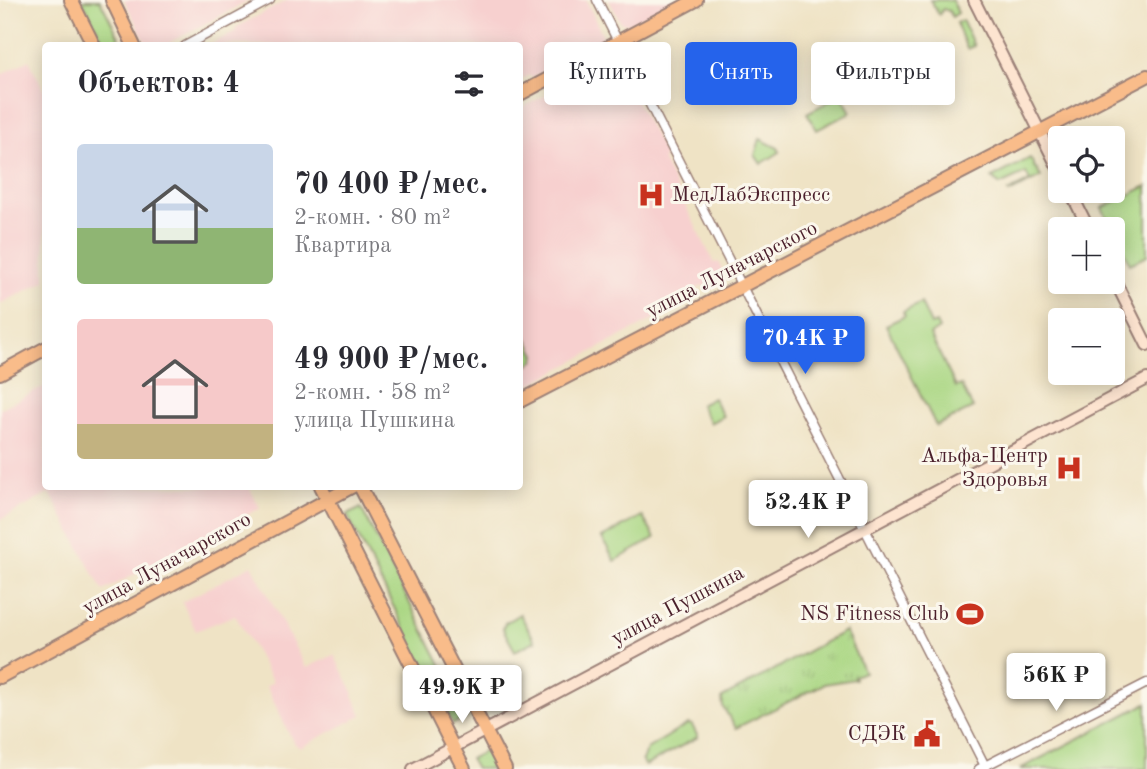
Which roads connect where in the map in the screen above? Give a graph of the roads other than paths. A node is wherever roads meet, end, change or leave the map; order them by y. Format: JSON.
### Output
{"nodes":[{"id":1,"x":71,"y":0,"type":"edge"},
{"id":2,"x":112,"y":0,"type":"edge"},
{"id":3,"x":270,"y":0,"type":"edge"},
{"id":4,"x":597,"y":0,"type":"edge"},
{"id":5,"x":696,"y":0,"type":"edge"},
{"id":6,"x":974,"y":0,"type":"edge"},
{"id":7,"x":619,"y":41,"type":"junction"},
{"id":8,"x":92,"y":42,"type":"edge"},
{"id":9,"x":132,"y":42,"type":"edge"},
{"id":10,"x":192,"y":42,"type":"edge"},
{"id":11,"x":1147,"y":75,"type":"edge"},
{"id":12,"x":523,"y":92,"type":"edge"},
{"id":13,"x":1040,"y":132,"type":"junction"},
{"id":14,"x":1048,"y":148,"type":"edge"},
{"id":15,"x":743,"y":285,"type":"junction"},
{"id":16,"x":1122,"y":294,"type":"edge"},
{"id":17,"x":1147,"y":345,"type":"edge"},
{"id":18,"x":42,"y":350,"type":"edge"},
{"id":19,"x":0,"y":373,"type":"edge"},
{"id":20,"x":1147,"y":379,"type":"edge"},
{"id":21,"x":523,"y":399,"type":"edge"},
{"id":22,"x":323,"y":490,"type":"edge"},
{"id":23,"x":346,"y":490,"type":"edge"},
{"id":24,"x":362,"y":490,"type":"edge"},
{"id":25,"x":328,"y":499,"type":"junction"},
{"id":26,"x":866,"y":527,"type":"junction"},
{"id":27,"x":0,"y":677,"type":"edge"},
{"id":28,"x":1147,"y":683,"type":"edge"},
{"id":29,"x":485,"y":731,"type":"junction"},
{"id":30,"x":453,"y":748,"type":"junction"},
{"id":31,"x":982,"y":767,"type":"edge"},
{"id":32,"x":413,"y":769,"type":"edge"},
{"id":33,"x":464,"y":769,"type":"edge"},
{"id":34,"x":505,"y":769,"type":"edge"}],
"edges":[{"from":1,"to":8,"type":"main road"},
{"from":2,"to":9,"type":"main road"},
{"from":3,"to":10,"type":"street"},
{"from":4,"to":7,"type":"street"},
{"from":5,"to":7,"type":"main road"},
{"from":6,"to":13,"type":"main road"},
{"from":7,"to":12,"type":"main road"},
{"from":7,"to":15,"type":"street"},
{"from":11,"to":13,"type":"main road","name":"улица Луначарского"},
{"from":13,"to":14,"type":"main road"},
{"from":13,"to":15,"type":"main road","name":"улица Луначарского"},
{"from":15,"to":21,"type":"main road","name":"улица Луначарского"},
{"from":15,"to":26,"type":"street"},
{"from":16,"to":17,"type":"main road"},
{"from":18,"to":19,"type":"main road"},
{"from":20,"to":26,"type":"main road","name":"улица Пушкина"},
{"from":22,"to":25,"type":"main road"},
{"from":23,"to":25,"type":"main road","name":"улица Луначарского"},
{"from":24,"to":29,"type":"main road"},
{"from":25,"to":27,"type":"main road","name":"улица Луначарского"},
{"from":25,"to":30,"type":"main road"},
{"from":26,"to":29,"type":"main road","name":"улица Пушкина"},
{"from":26,"to":31,"type":"street"},
{"from":28,"to":31,"type":"street"},
{"from":29,"to":30,"type":"main road","name":"улица Пушкина"},
{"from":29,"to":34,"type":"main road"},
{"from":30,"to":32,"type":"main road","name":"улица Пушкина"},
{"from":30,"to":33,"type":"main road"}]}
